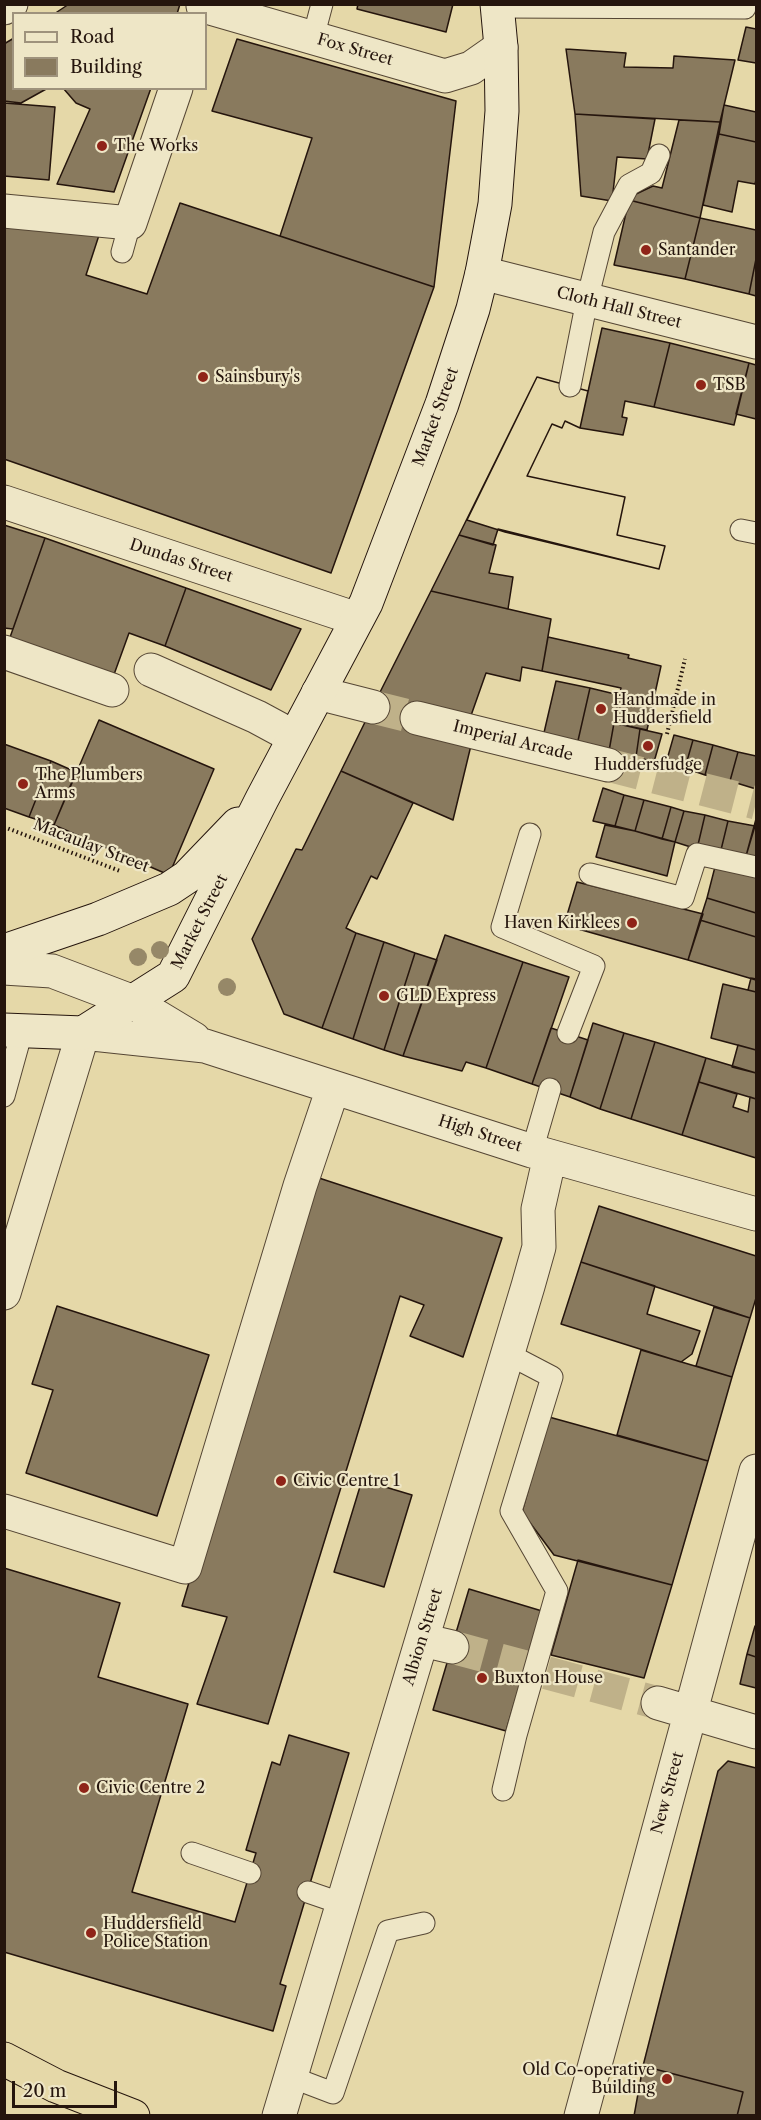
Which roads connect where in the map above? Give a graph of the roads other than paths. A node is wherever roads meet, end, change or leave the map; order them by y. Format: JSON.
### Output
{"nodes":[{"id":1,"x":11,"y":4,"type":"edge"},
{"id":2,"x":322,"y":4,"type":"edge"},
{"id":3,"x":497,"y":6,"type":"edge"},
{"id":4,"x":698,"y":6,"type":"edge"},
{"id":5,"x":4,"y":8,"type":"edge"},
{"id":6,"x":203,"y":8,"type":"edge"},
{"id":7,"x":745,"y":8,"type":"dead end"},
{"id":8,"x":312,"y":38,"type":"junction"},
{"id":9,"x":501,"y":47,"type":"junction"},
{"id":10,"x":175,"y":90,"type":"edge"},
{"id":11,"x":659,"y":155,"type":"dead end"},
{"id":12,"x":4,"y":211,"type":"edge"},
{"id":13,"x":482,"y":273,"type":"junction"},
{"id":14,"x":587,"y":300,"type":"junction"},
{"id":15,"x":756,"y":342,"type":"edge"},
{"id":16,"x":570,"y":386,"type":"dead end"},
{"id":17,"x":4,"y":502,"type":"edge"},
{"id":18,"x":357,"y":619,"type":"junction"},
{"id":19,"x":4,"y":652,"type":"edge"},
{"id":20,"x":151,"y":670,"type":"dead end"},
{"id":21,"x":112,"y":690,"type":"dead end"},
{"id":22,"x":318,"y":693,"type":"junction"},
{"id":23,"x":372,"y":707,"type":"tunnel mouth"},
{"id":24,"x":417,"y":718,"type":"tunnel mouth"},
{"id":25,"x":294,"y":737,"type":"junction"},
{"id":26,"x":608,"y":765,"type":"tunnel mouth"},
{"id":27,"x":262,"y":799,"type":"junction"},
{"id":28,"x":530,"y":834,"type":"dead end"},
{"id":29,"x":756,"y":867,"type":"edge"},
{"id":30,"x":590,"y":874,"type":"dead end"},
{"id":31,"x":4,"y":951,"type":"edge"},
{"id":32,"x":4,"y":968,"type":"edge"},
{"id":33,"x":131,"y":1001,"type":"junction"},
{"id":34,"x":13,"y":1031,"type":"edge"},
{"id":35,"x":83,"y":1033,"type":"junction"},
{"id":36,"x":568,"y":1033,"type":"dead end"},
{"id":37,"x":205,"y":1046,"type":"junction"},
{"id":38,"x":333,"y":1088,"type":"junction"},
{"id":39,"x":550,"y":1089,"type":"dead end"},
{"id":40,"x":4,"y":1096,"type":"edge"},
{"id":41,"x":541,"y":1154,"type":"junction"},
{"id":42,"x":756,"y":1214,"type":"edge"},
{"id":43,"x":4,"y":1293,"type":"edge"},
{"id":44,"x":508,"y":1354,"type":"junction"},
{"id":45,"x":756,"y":1471,"type":"edge"},
{"id":46,"x":4,"y":1511,"type":"edge"},
{"id":47,"x":658,"y":1703,"type":"tunnel mouth"},
{"id":48,"x":690,"y":1711,"type":"junction"},
{"id":49,"x":756,"y":1732,"type":"edge"},
{"id":50,"x":503,"y":1790,"type":"dead end"},
{"id":51,"x":192,"y":1853,"type":"dead end"},
{"id":52,"x":250,"y":1873,"type":"dead end"},
{"id":53,"x":308,"y":1892,"type":"dead end"},
{"id":54,"x":343,"y":1904,"type":"junction"},
{"id":55,"x":424,"y":1923,"type":"dead end"},
{"id":56,"x":4,"y":2059,"type":"edge"},
{"id":57,"x":291,"y":2077,"type":"junction"},
{"id":58,"x":133,"y":2115,"type":"edge"},
{"id":59,"x":279,"y":2115,"type":"edge"},
{"id":60,"x":581,"y":2115,"type":"edge"}],
"edges":[{"from":1,"to":5,"type":"street"},
{"from":2,"to":8,"type":"lane"},
{"from":3,"to":4,"type":"lane"},
{"from":3,"to":9,"type":"street","name":"Market Street"},
{"from":4,"to":7,"type":"lane"},
{"from":6,"to":8,"type":"street","name":"Fox Street"},
{"from":8,"to":9,"type":"street","name":"Fox Street"},
{"from":9,"to":13,"type":"street","name":"Market Street"},
{"from":10,"to":12,"type":"street"},
{"from":11,"to":14,"type":"lane"},
{"from":13,"to":14,"type":"street","name":"Cloth Hall Street"},
{"from":13,"to":18,"type":"street","name":"Market Street"},
{"from":14,"to":15,"type":"street","name":"Cloth Hall Street"},
{"from":14,"to":16,"type":"lane"},
{"from":17,"to":18,"type":"street","name":"Dundas Street"},
{"from":18,"to":22,"type":"street","name":"Market Street"},
{"from":19,"to":21,"type":"street"},
{"from":20,"to":25,"type":"street"},
{"from":22,"to":23,"type":"street"},
{"from":22,"to":25,"type":"street","name":"Market Street"},
{"from":24,"to":26,"type":"street","name":"Imperial Arcade"},
{"from":25,"to":27,"type":"street","name":"Market Street"},
{"from":27,"to":31,"type":"street","name":"Market Street"},
{"from":27,"to":33,"type":"street","name":"Market Street"},
{"from":28,"to":36,"type":"lane"},
{"from":29,"to":30,"type":"lane"},
{"from":32,"to":33,"type":"street","name":"High Street"},
{"from":33,"to":35,"type":"street","name":"Market Street"},
{"from":33,"to":37,"type":"street","name":"High Street"},
{"from":34,"to":35,"type":"street"},
{"from":34,"to":40,"type":"lane"},
{"from":35,"to":37,"type":"street","name":"High Street"},
{"from":35,"to":43,"type":"street"},
{"from":37,"to":38,"type":"street","name":"High Street"},
{"from":38,"to":41,"type":"street","name":"High Street"},
{"from":38,"to":46,"type":"street"},
{"from":39,"to":41,"type":"lane"},
{"from":41,"to":42,"type":"street","name":"High Street"},
{"from":41,"to":44,"type":"street","name":"Albion Street"},
{"from":44,"to":50,"type":"lane"},
{"from":44,"to":54,"type":"street","name":"Albion Street"},
{"from":45,"to":48,"type":"street","name":"New Street"},
{"from":47,"to":48,"type":"street"},
{"from":48,"to":49,"type":"street"},
{"from":48,"to":60,"type":"street","name":"New Street"},
{"from":51,"to":52,"type":"lane"},
{"from":53,"to":54,"type":"lane"},
{"from":54,"to":57,"type":"street","name":"Albion Street"},
{"from":55,"to":57,"type":"lane"},
{"from":56,"to":58,"type":"highway"},
{"from":57,"to":59,"type":"street","name":"Albion Street"}]}
